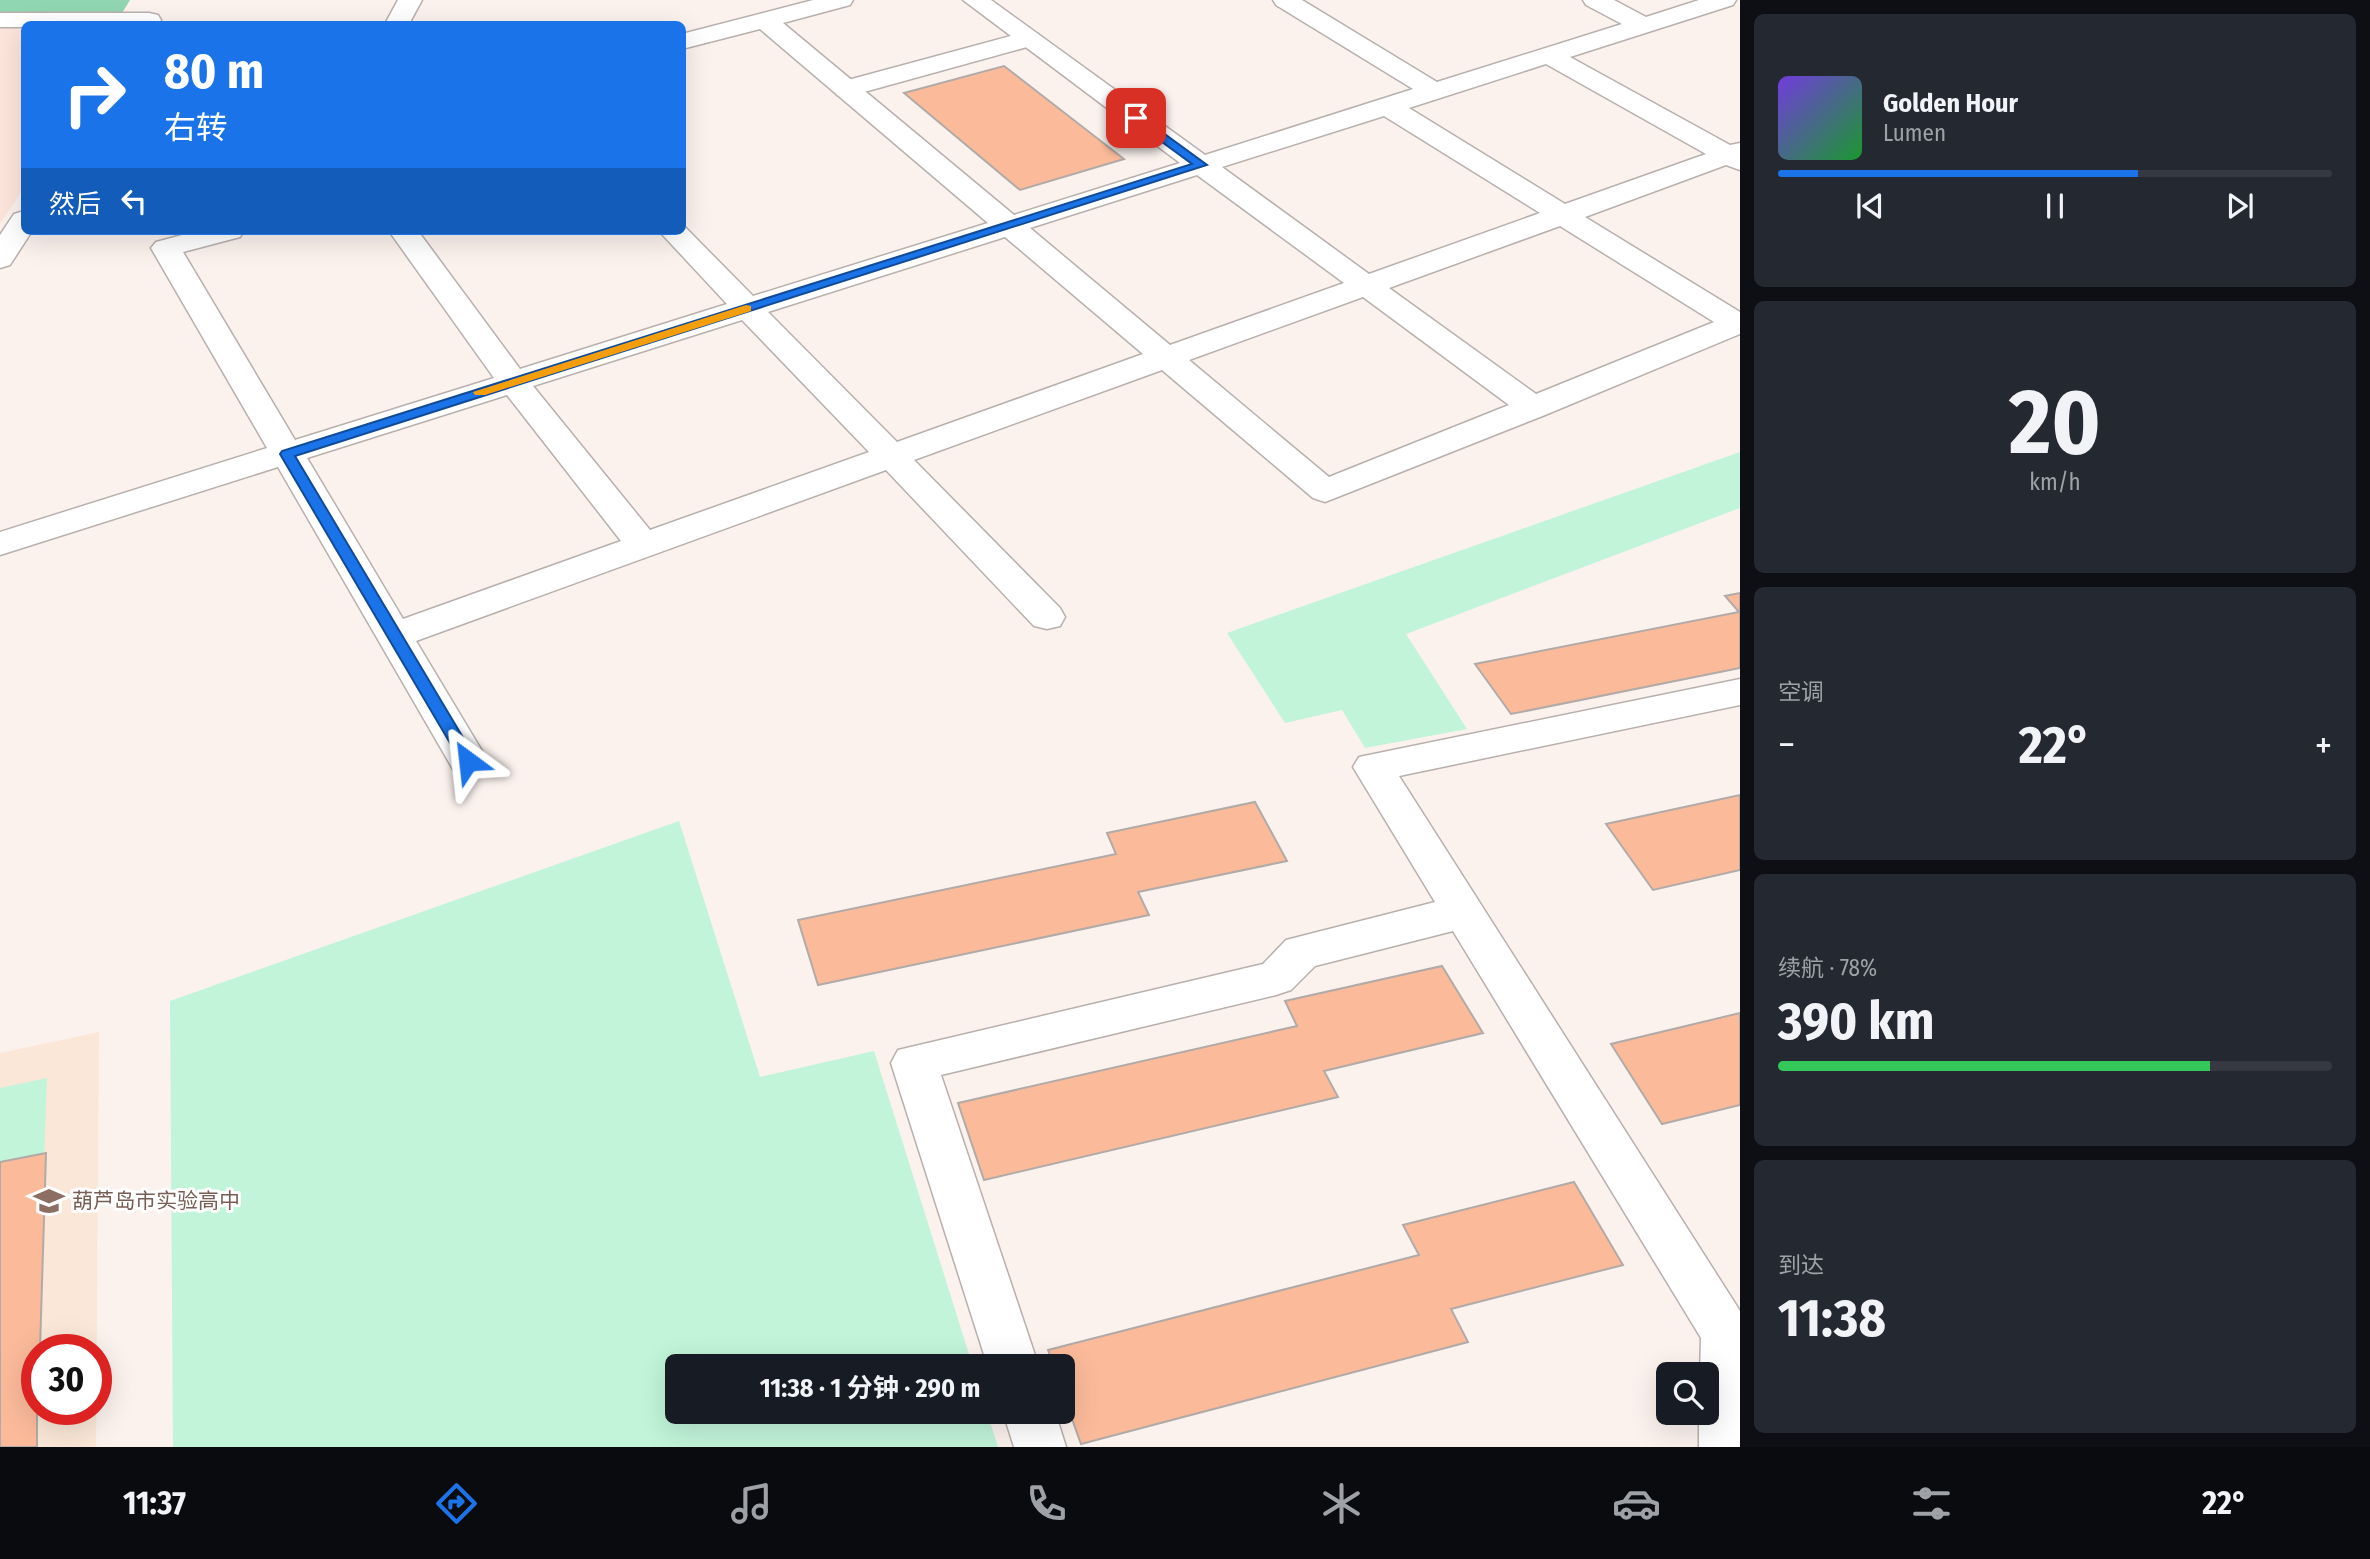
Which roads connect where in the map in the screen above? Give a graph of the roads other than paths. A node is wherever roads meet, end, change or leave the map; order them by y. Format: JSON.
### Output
{"nodes":[{"id":1,"x":410,"y":0,"type":"edge"},
{"id":2,"x":841,"y":0,"type":"edge"},
{"id":3,"x":975,"y":0,"type":"edge"},
{"id":4,"x":1285,"y":0,"type":"edge"},
{"id":5,"x":1595,"y":0,"type":"edge"},
{"id":6,"x":1716,"y":2,"type":"edge"},
{"id":7,"x":153,"y":15,"type":"edge"},
{"id":8,"x":0,"y":20,"type":"edge"},
{"id":9,"x":765,"y":20,"type":"junction"},
{"id":10,"x":1740,"y":20,"type":"edge"},
{"id":11,"x":399,"y":21,"type":"edge"},
{"id":12,"x":1643,"y":25,"type":"junction"},
{"id":13,"x":1029,"y":39,"type":"junction"},
{"id":14,"x":686,"y":41,"type":"edge"},
{"id":15,"x":1548,"y":55,"type":"junction"},
{"id":16,"x":846,"y":89,"type":"junction"},
{"id":17,"x":1434,"y":91,"type":"junction"},
{"id":18,"x":1387,"y":106,"type":"junction"},
{"id":19,"x":1736,"y":156,"type":"edge"},
{"id":20,"x":1201,"y":165,"type":"junction"},
{"id":21,"x":1562,"y":214,"type":"junction"},
{"id":22,"x":21,"y":225,"type":"edge"},
{"id":23,"x":1009,"y":226,"type":"junction"},
{"id":24,"x":215,"y":235,"type":"edge"},
{"id":25,"x":406,"y":235,"type":"edge"},
{"id":26,"x":677,"y":235,"type":"edge"},
{"id":27,"x":0,"y":259,"type":"edge"},
{"id":28,"x":1365,"y":285,"type":"junction"},
{"id":29,"x":748,"y":308,"type":"junction"},
{"id":30,"x":1739,"y":324,"type":"edge"},
{"id":31,"x":1165,"y":357,"type":"junction"},
{"id":32,"x":513,"y":382,"type":"junction"},
{"id":33,"x":1534,"y":408,"type":"junction"},
{"id":34,"x":287,"y":454,"type":"junction"},
{"id":35,"x":891,"y":456,"type":"junction"},
{"id":36,"x":0,"y":544,"type":"edge"},
{"id":37,"x":643,"y":545,"type":"junction"},
{"id":38,"x":1047,"y":617,"type":"dead end"},
{"id":39,"x":394,"y":635,"type":"junction"},
{"id":40,"x":1740,"y":692,"type":"edge"},
{"id":41,"x":468,"y":761,"type":"dead end"},
{"id":42,"x":1463,"y":912,"type":"junction"},
{"id":43,"x":1010,"y":1354,"type":"edge"},
{"id":44,"x":1033,"y":1424,"type":"edge"},
{"id":45,"x":1040,"y":1447,"type":"edge"},
{"id":46,"x":1725,"y":1447,"type":"edge"}],
"edges":[{"from":1,"to":11,"type":"street"},
{"from":2,"to":9,"type":"street"},
{"from":3,"to":13,"type":"street"},
{"from":4,"to":17,"type":"street"},
{"from":5,"to":12,"type":"street"},
{"from":6,"to":10,"type":"street"},
{"from":6,"to":12,"type":"street"},
{"from":7,"to":8,"type":"street"},
{"from":9,"to":14,"type":"street"},
{"from":9,"to":16,"type":"street"},
{"from":12,"to":15,"type":"street"},
{"from":13,"to":16,"type":"street"},
{"from":13,"to":20,"type":"street"},
{"from":15,"to":17,"type":"street"},
{"from":15,"to":19,"type":"street"},
{"from":16,"to":23,"type":"street"},
{"from":17,"to":18,"type":"street"},
{"from":18,"to":20,"type":"street"},
{"from":18,"to":21,"type":"street"},
{"from":19,"to":21,"type":"street"},
{"from":20,"to":23,"type":"street"},
{"from":20,"to":28,"type":"street"},
{"from":21,"to":28,"type":"street"},
{"from":21,"to":30,"type":"street"},
{"from":22,"to":27,"type":"street"},
{"from":23,"to":29,"type":"street"},
{"from":23,"to":31,"type":"street"},
{"from":24,"to":34,"type":"street"},
{"from":25,"to":32,"type":"street"},
{"from":26,"to":29,"type":"street"},
{"from":28,"to":31,"type":"street"},
{"from":28,"to":33,"type":"street"},
{"from":29,"to":32,"type":"street"},
{"from":29,"to":35,"type":"street"},
{"from":30,"to":33,"type":"street"},
{"from":31,"to":33,"type":"street"},
{"from":31,"to":35,"type":"street"},
{"from":32,"to":34,"type":"street"},
{"from":32,"to":37,"type":"street"},
{"from":34,"to":36,"type":"street"},
{"from":34,"to":39,"type":"street"},
{"from":35,"to":37,"type":"street"},
{"from":35,"to":38,"type":"street"},
{"from":37,"to":39,"type":"street"},
{"from":39,"to":41,"type":"street"},
{"from":40,"to":42,"type":"street"},
{"from":42,"to":43,"type":"street"},
{"from":42,"to":46,"type":"street"},
{"from":44,"to":45,"type":"street"}]}
